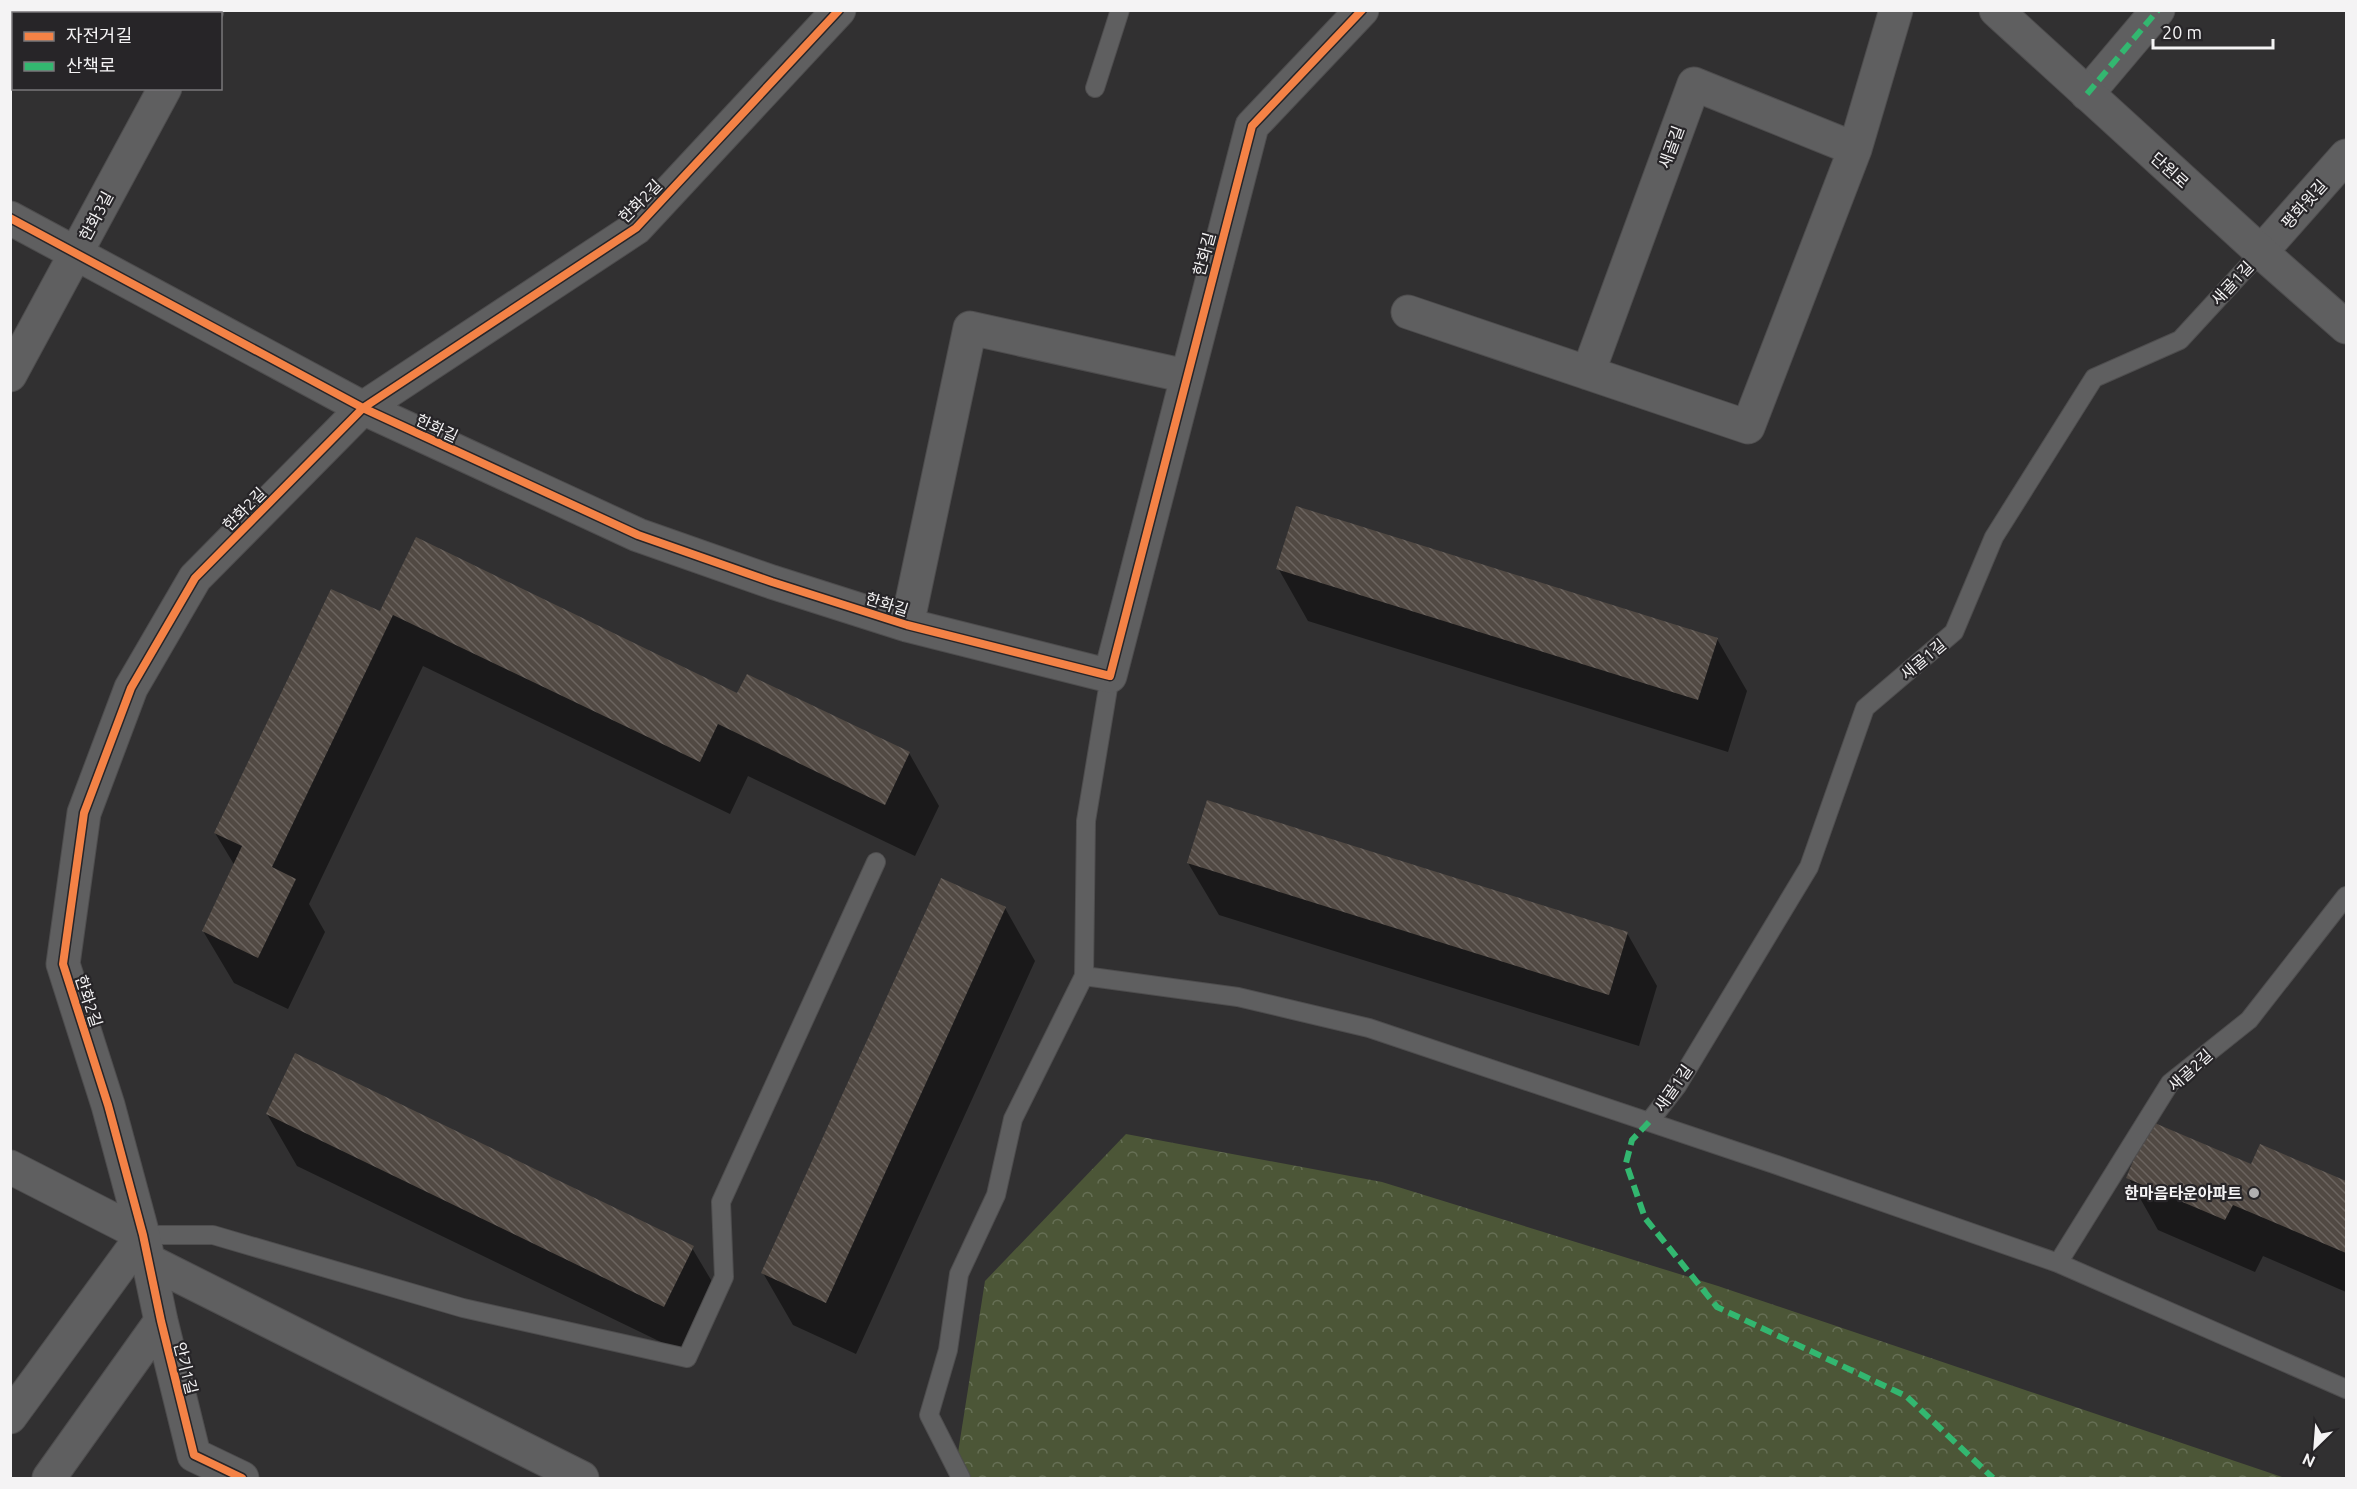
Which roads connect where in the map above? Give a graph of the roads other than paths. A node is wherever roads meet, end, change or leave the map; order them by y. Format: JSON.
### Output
{"nodes":[{"id":1,"x":838,"y":10,"type":"edge"},
{"id":2,"x":1120,"y":10,"type":"edge"},
{"id":3,"x":1362,"y":10,"type":"edge"},
{"id":4,"x":1896,"y":10,"type":"edge"},
{"id":5,"x":1996,"y":10,"type":"edge"},
{"id":6,"x":2158,"y":10,"type":"edge"},
{"id":7,"x":1095,"y":88,"type":"dead end"},
{"id":8,"x":164,"y":90,"type":"edge"},
{"id":9,"x":2087,"y":94,"type":"junction"},
{"id":10,"x":1855,"y":149,"type":"junction"},
{"id":11,"x":2346,"y":156,"type":"edge"},
{"id":12,"x":10,"y":218,"type":"edge"},
{"id":13,"x":77,"y":252,"type":"junction"},
{"id":14,"x":2261,"y":252,"type":"junction"},
{"id":15,"x":1408,"y":312,"type":"dead end"},
{"id":16,"x":2346,"y":327,"type":"edge"},
{"id":17,"x":1588,"y":372,"type":"junction"},
{"id":18,"x":10,"y":375,"type":"edge"},
{"id":19,"x":1186,"y":376,"type":"junction"},
{"id":20,"x":363,"y":408,"type":"junction"},
{"id":21,"x":907,"y":625,"type":"junction"},
{"id":22,"x":1110,"y":676,"type":"junction"},
{"id":23,"x":876,"y":862,"type":"dead end"},
{"id":24,"x":2346,"y":896,"type":"edge"},
{"id":25,"x":1084,"y":976,"type":"junction"},
{"id":26,"x":1649,"y":1122,"type":"junction"},
{"id":27,"x":10,"y":1167,"type":"edge"},
{"id":28,"x":146,"y":1248,"type":"junction"},
{"id":29,"x":2058,"y":1263,"type":"junction"},
{"id":30,"x":161,"y":1321,"type":"junction"},
{"id":31,"x":2346,"y":1389,"type":"edge"},
{"id":32,"x":10,"y":1417,"type":"edge"},
{"id":33,"x":49,"y":1479,"type":"edge"},
{"id":34,"x":242,"y":1479,"type":"edge"},
{"id":35,"x":582,"y":1479,"type":"edge"},
{"id":36,"x":961,"y":1479,"type":"edge"}],
"edges":[{"from":1,"to":20,"type":"street","name":"한화2길"},
{"from":2,"to":7,"type":"lane"},
{"from":3,"to":19,"type":"street","name":"한화길"},
{"from":4,"to":10,"type":"street"},
{"from":5,"to":9,"type":"street","name":"단원로"},
{"from":6,"to":9,"type":"street"},
{"from":8,"to":13,"type":"street","name":"한화3길"},
{"from":9,"to":14,"type":"street","name":"단원로"},
{"from":10,"to":17,"type":"street"},
{"from":10,"to":17,"type":"street","name":"새골길"},
{"from":11,"to":14,"type":"street","name":"평화윗길"},
{"from":12,"to":13,"type":"street","name":"한화길"},
{"from":13,"to":18,"type":"street","name":"한화3길"},
{"from":13,"to":20,"type":"street","name":"한화길"},
{"from":14,"to":16,"type":"street","name":"단원로"},
{"from":14,"to":26,"type":"lane","name":"새골1길"},
{"from":15,"to":17,"type":"street"},
{"from":19,"to":21,"type":"street"},
{"from":19,"to":22,"type":"street","name":"한화길"},
{"from":20,"to":21,"type":"street","name":"한화길"},
{"from":20,"to":28,"type":"street","name":"한화2길"},
{"from":21,"to":22,"type":"street","name":"한화길"},
{"from":22,"to":25,"type":"lane"},
{"from":23,"to":28,"type":"lane"},
{"from":24,"to":29,"type":"lane","name":"새골2길"},
{"from":25,"to":26,"type":"lane"},
{"from":25,"to":36,"type":"lane"},
{"from":26,"to":29,"type":"lane"},
{"from":27,"to":28,"type":"street"},
{"from":28,"to":30,"type":"street","name":"안기1길"},
{"from":28,"to":32,"type":"street"},
{"from":28,"to":35,"type":"street"},
{"from":29,"to":31,"type":"lane"},
{"from":30,"to":33,"type":"street"},
{"from":30,"to":34,"type":"street","name":"안기1길"}]}
